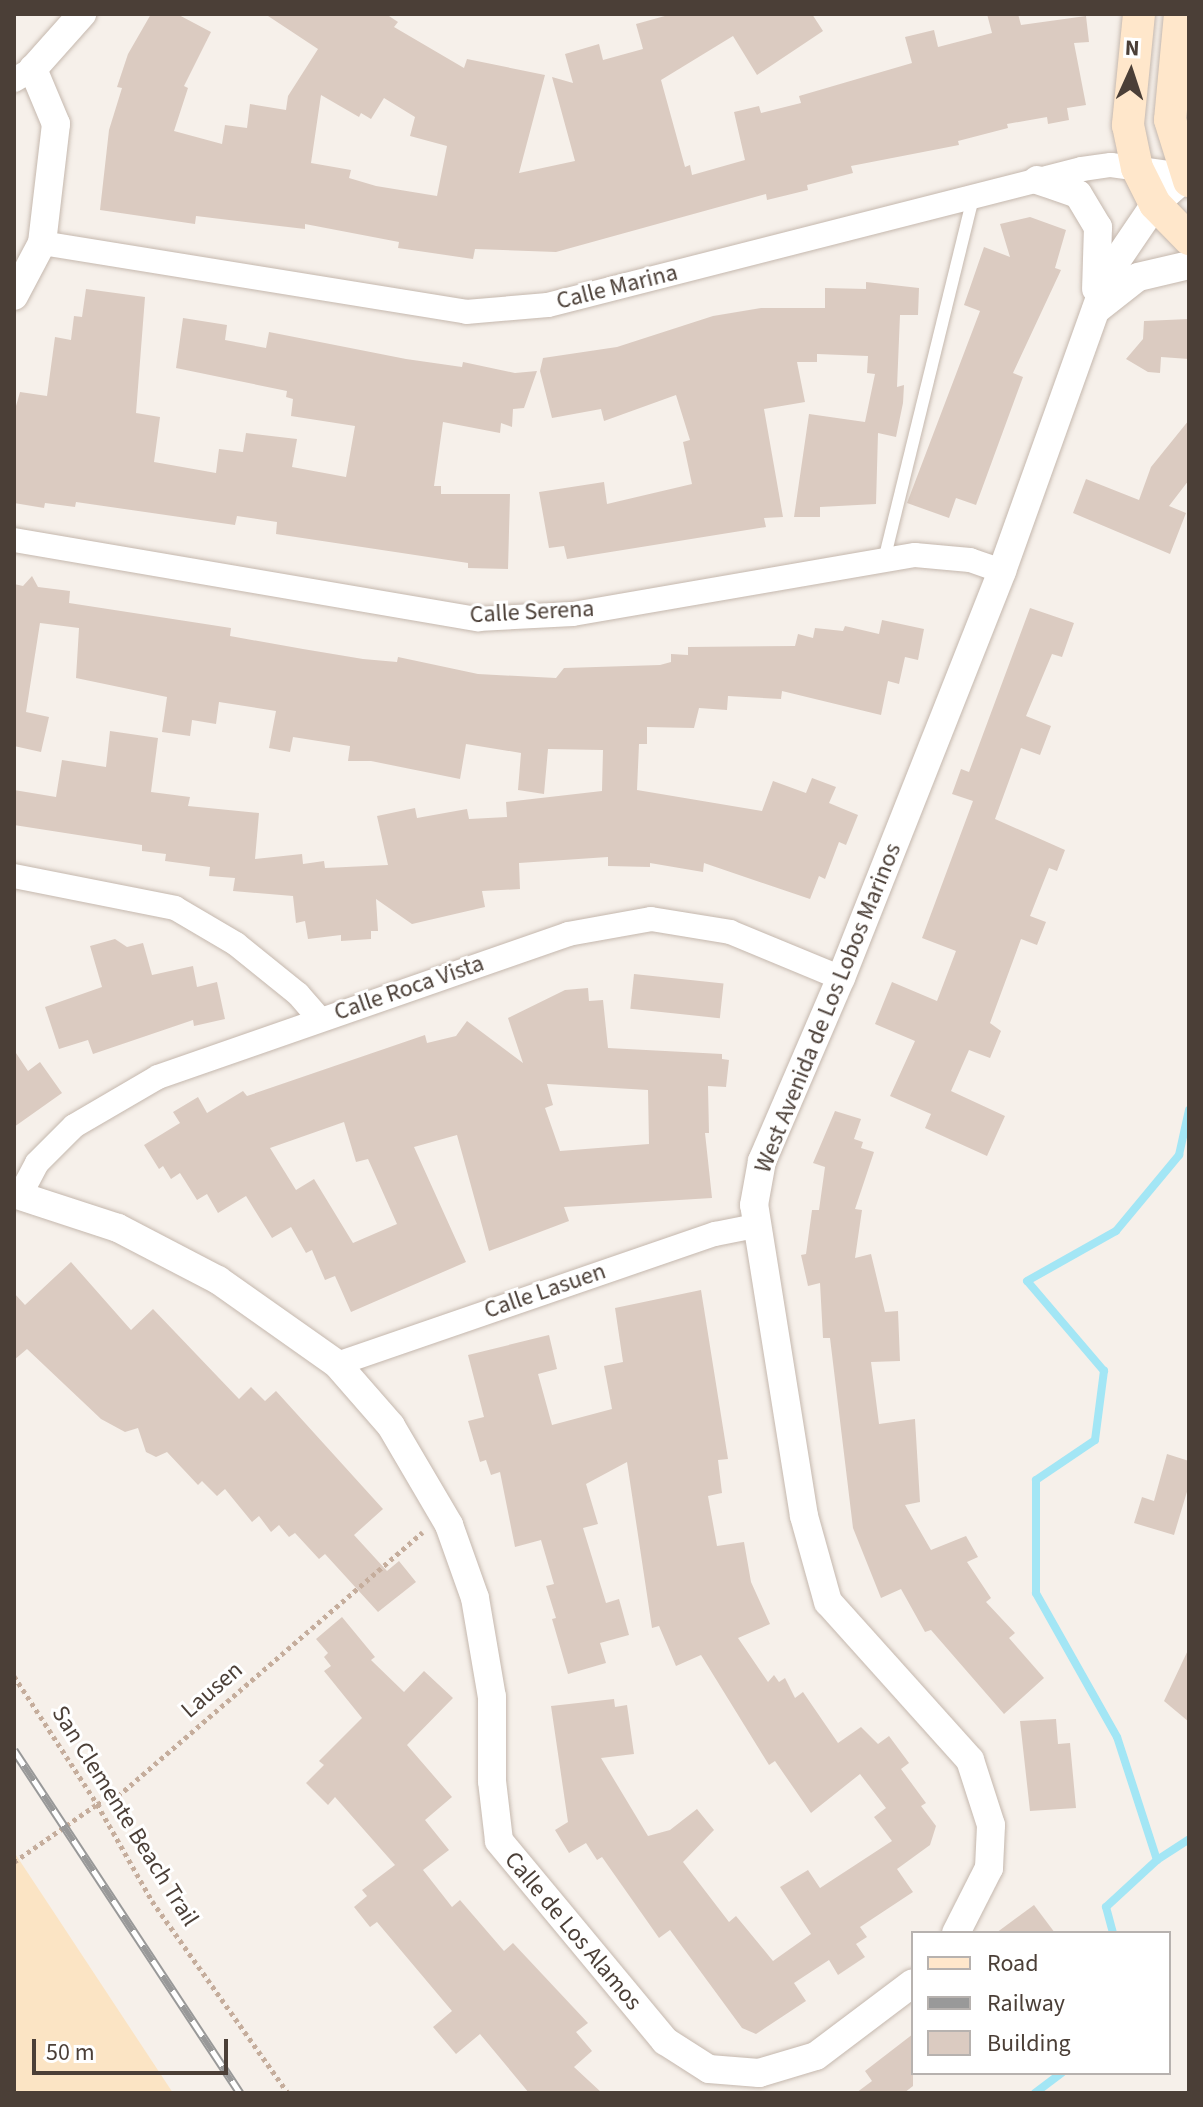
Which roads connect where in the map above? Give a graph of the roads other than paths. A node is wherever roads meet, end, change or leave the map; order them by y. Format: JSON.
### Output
{"nodes":[{"id":1,"x":82,"y":14,"type":"edge"},
{"id":2,"x":1139,"y":14,"type":"edge"},
{"id":3,"x":1180,"y":14,"type":"edge"},
{"id":4,"x":23,"y":74,"type":"edge"},
{"id":5,"x":1137,"y":168,"type":"junction"},
{"id":6,"x":1187,"y":177,"type":"edge"},
{"id":7,"x":1037,"y":180,"type":"junction"},
{"id":8,"x":973,"y":197,"type":"junction"},
{"id":9,"x":1155,"y":204,"type":"junction"},
{"id":10,"x":1189,"y":239,"type":"edge"},
{"id":11,"x":42,"y":243,"type":"junction"},
{"id":12,"x":1189,"y":265,"type":"edge"},
{"id":13,"x":14,"y":296,"type":"edge"},
{"id":14,"x":1095,"y":310,"type":"junction"},
{"id":15,"x":14,"y":540,"type":"edge"},
{"id":16,"x":884,"y":560,"type":"junction"},
{"id":17,"x":1002,"y":571,"type":"junction"},
{"id":18,"x":14,"y":876,"type":"edge"},
{"id":19,"x":841,"y":978,"type":"junction"},
{"id":20,"x":320,"y":1019,"type":"junction"},
{"id":21,"x":17,"y":1196,"type":"edge"},
{"id":22,"x":755,"y":1226,"type":"junction"},
{"id":23,"x":337,"y":1364,"type":"junction"},
{"id":24,"x":957,"y":1931,"type":"edge"},
{"id":25,"x":911,"y":1985,"type":"edge"}],
"edges":[{"from":1,"to":4,"type":"street"},
{"from":2,"to":5,"type":"main road"},
{"from":3,"to":6,"type":"main road"},
{"from":4,"to":11,"type":"street"},
{"from":5,"to":6,"type":"street","name":"Calle Marina"},
{"from":5,"to":7,"type":"street","name":"Calle Marina"},
{"from":5,"to":9,"type":"main road"},
{"from":6,"to":9,"type":"street","name":"West Avenida de Los Lobos Marinos"},
{"from":7,"to":8,"type":"street","name":"Calle Marina"},
{"from":7,"to":14,"type":"street"},
{"from":8,"to":11,"type":"street","name":"Calle Marina"},
{"from":8,"to":16,"type":"lane"},
{"from":9,"to":10,"type":"main road"},
{"from":9,"to":14,"type":"street","name":"West Avenida de Los Lobos Marinos"},
{"from":11,"to":13,"type":"street"},
{"from":12,"to":14,"type":"street"},
{"from":14,"to":17,"type":"street","name":"West Avenida de Los Lobos Marinos"},
{"from":15,"to":16,"type":"street","name":"Calle Serena"},
{"from":16,"to":17,"type":"street","name":"Calle Serena"},
{"from":17,"to":19,"type":"street","name":"West Avenida de Los Lobos Marinos"},
{"from":18,"to":20,"type":"street"},
{"from":19,"to":20,"type":"street","name":"Calle Roca Vista"},
{"from":19,"to":22,"type":"street","name":"West Avenida de Los Lobos Marinos"},
{"from":20,"to":21,"type":"street","name":"Calle Roca Vista"},
{"from":21,"to":23,"type":"street","name":"Calle de Los Alamos"},
{"from":22,"to":23,"type":"street","name":"Calle Lasuen"},
{"from":22,"to":24,"type":"street","name":"West Avenida de Los Lobos Marinos"},
{"from":23,"to":25,"type":"street","name":"Calle de Los Alamos"}]}
